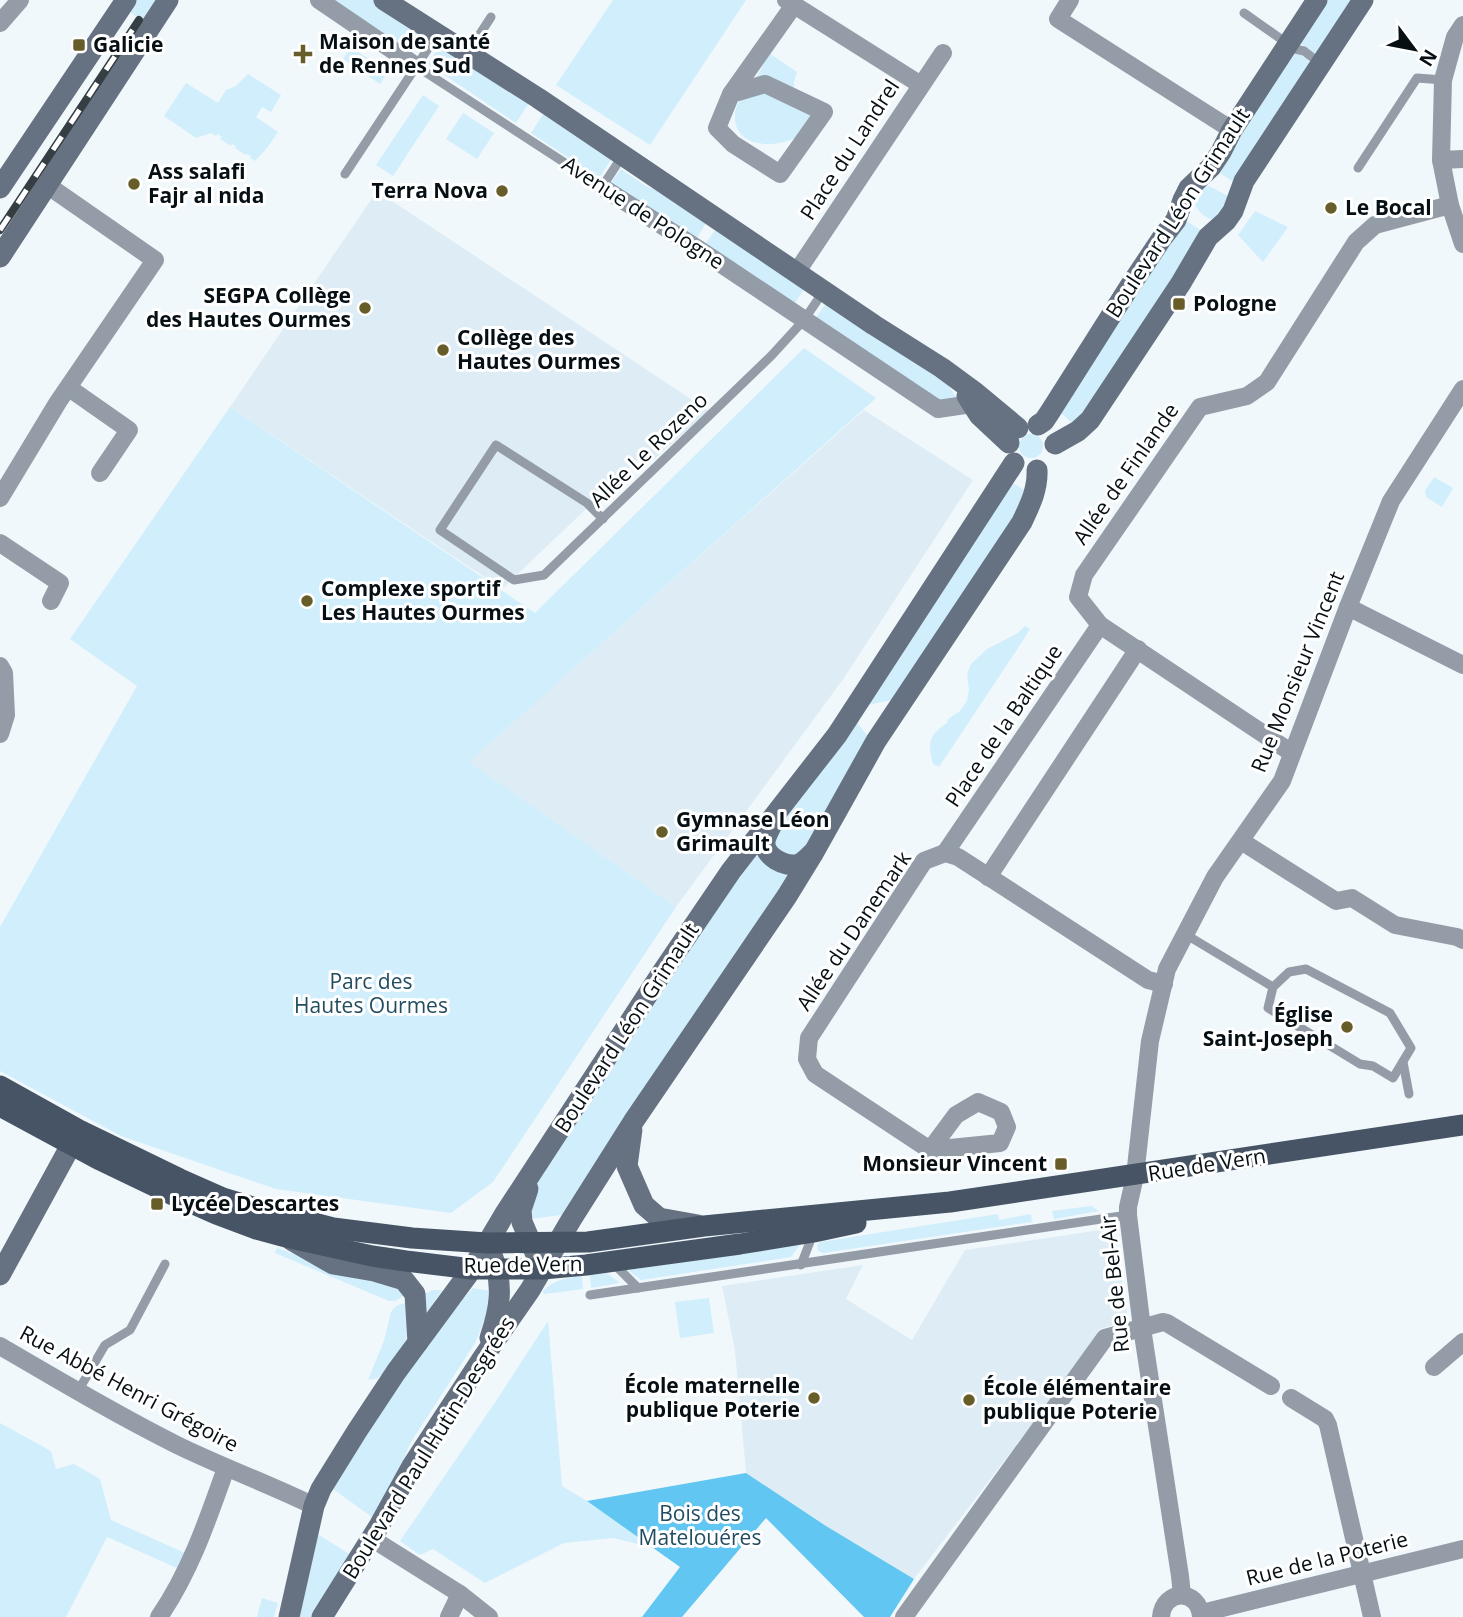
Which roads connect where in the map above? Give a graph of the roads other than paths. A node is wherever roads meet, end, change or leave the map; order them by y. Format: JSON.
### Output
{"nodes":[{"id":1,"x":20,"y":0,"type":"edge"},
{"id":2,"x":127,"y":0,"type":"edge"},
{"id":3,"x":168,"y":0,"type":"edge"},
{"id":4,"x":319,"y":0,"type":"edge"},
{"id":5,"x":385,"y":0,"type":"edge"},
{"id":6,"x":1070,"y":0,"type":"edge"},
{"id":7,"x":1317,"y":0,"type":"edge"},
{"id":8,"x":1363,"y":0,"type":"edge"},
{"id":9,"x":790,"y":3,"type":"edge"},
{"id":10,"x":1244,"y":13,"type":"dead end"},
{"id":11,"x":491,"y":17,"type":"dead end"},
{"id":12,"x":0,"y":23,"type":"edge"},
{"id":13,"x":1463,"y":24,"type":"edge"},
{"id":14,"x":438,"y":35,"type":"junction"},
{"id":15,"x":1288,"y":44,"type":"junction"},
{"id":16,"x":943,"y":53,"type":"dead end"},
{"id":17,"x":467,"y":54,"type":"junction"},
{"id":18,"x":1322,"y":62,"type":"junction"},
{"id":19,"x":416,"y":66,"type":"junction"},
{"id":20,"x":1443,"y":80,"type":"junction"},
{"id":21,"x":920,"y":85,"type":"junction"},
{"id":22,"x":731,"y":94,"type":"junction"},
{"id":23,"x":1232,"y":130,"type":"junction"},
{"id":24,"x":623,"y":155,"type":"junction"},
{"id":25,"x":1463,"y":159,"type":"edge"},
{"id":26,"x":1441,"y":160,"type":"junction"},
{"id":27,"x":1358,"y":168,"type":"dead end"},
{"id":28,"x":345,"y":174,"type":"dead end"},
{"id":29,"x":47,"y":185,"type":"junction"},
{"id":30,"x":602,"y":187,"type":"junction"},
{"id":31,"x":0,"y":188,"type":"edge"},
{"id":32,"x":1450,"y":205,"type":"junction"},
{"id":33,"x":1463,"y":244,"type":"edge"},
{"id":34,"x":0,"y":257,"type":"edge"},
{"id":35,"x":796,"y":273,"type":"junction"},
{"id":36,"x":823,"y":291,"type":"junction"},
{"id":37,"x":804,"y":320,"type":"junction"},
{"id":38,"x":959,"y":382,"type":"junction"},
{"id":39,"x":1463,"y":389,"type":"edge"},
{"id":40,"x":64,"y":395,"type":"junction"},
{"id":41,"x":972,"y":404,"type":"junction"},
{"id":42,"x":1020,"y":440,"type":"junction"},
{"id":43,"x":1055,"y":444,"type":"junction"},
{"id":44,"x":1037,"y":470,"type":"junction"},
{"id":45,"x":100,"y":472,"type":"dead end"},
{"id":46,"x":0,"y":498,"type":"edge"},
{"id":47,"x":603,"y":519,"type":"junction"},
{"id":48,"x":0,"y":543,"type":"edge"},
{"id":49,"x":51,"y":601,"type":"dead end"},
{"id":50,"x":1348,"y":607,"type":"junction"},
{"id":51,"x":1100,"y":625,"type":"junction"},
{"id":52,"x":1138,"y":649,"type":"junction"},
{"id":53,"x":1463,"y":665,"type":"edge"},
{"id":54,"x":0,"y":666,"type":"edge"},
{"id":55,"x":0,"y":734,"type":"edge"},
{"id":56,"x":1292,"y":753,"type":"junction"},
{"id":57,"x":774,"y":818,"type":"junction"},
{"id":58,"x":1241,"y":841,"type":"junction"},
{"id":59,"x":814,"y":852,"type":"junction"},
{"id":60,"x":945,"y":853,"type":"junction"},
{"id":61,"x":988,"y":877,"type":"junction"},
{"id":62,"x":1185,"y":934,"type":"junction"},
{"id":63,"x":1463,"y":940,"type":"edge"},
{"id":64,"x":1164,"y":984,"type":"junction"},
{"id":65,"x":1273,"y":987,"type":"junction"},
{"id":66,"x":1403,"y":1062,"type":"junction"},
{"id":67,"x":0,"y":1086,"type":"edge"},
{"id":68,"x":1409,"y":1094,"type":"dead end"},
{"id":69,"x":0,"y":1106,"type":"edge"},
{"id":70,"x":633,"y":1122,"type":"junction"},
{"id":71,"x":1463,"y":1125,"type":"edge"},
{"id":72,"x":75,"y":1137,"type":"junction"},
{"id":73,"x":930,"y":1150,"type":"dead end"},
{"id":74,"x":536,"y":1167,"type":"junction"},
{"id":75,"x":1135,"y":1176,"type":"junction"},
{"id":76,"x":950,"y":1202,"type":"junction"},
{"id":77,"x":1128,"y":1215,"type":"junction"},
{"id":78,"x":704,"y":1226,"type":"junction"},
{"id":79,"x":814,"y":1232,"type":"junction"},
{"id":80,"x":286,"y":1237,"type":"junction"},
{"id":81,"x":530,"y":1242,"type":"junction"},
{"id":82,"x":487,"y":1243,"type":"junction"},
{"id":83,"x":558,"y":1243,"type":"junction"},
{"id":84,"x":612,"y":1262,"type":"junction"},
{"id":85,"x":165,"y":1264,"type":"dead end"},
{"id":86,"x":801,"y":1265,"type":"junction"},
{"id":87,"x":472,"y":1269,"type":"junction"},
{"id":88,"x":498,"y":1269,"type":"junction"},
{"id":89,"x":543,"y":1269,"type":"junction"},
{"id":90,"x":0,"y":1275,"type":"edge"},
{"id":91,"x":638,"y":1289,"type":"junction"},
{"id":92,"x":590,"y":1295,"type":"dead end"},
{"id":93,"x":1142,"y":1328,"type":"junction"},
{"id":94,"x":418,"y":1342,"type":"junction"},
{"id":95,"x":1463,"y":1342,"type":"edge"},
{"id":96,"x":0,"y":1346,"type":"edge"},
{"id":97,"x":482,"y":1359,"type":"junction"},
{"id":98,"x":1434,"y":1367,"type":"dead end"},
{"id":99,"x":1271,"y":1386,"type":"dead end"},
{"id":100,"x":78,"y":1391,"type":"junction"},
{"id":101,"x":1291,"y":1398,"type":"dead end"},
{"id":102,"x":226,"y":1468,"type":"junction"},
{"id":103,"x":314,"y":1506,"type":"junction"},
{"id":104,"x":371,"y":1538,"type":"junction"},
{"id":105,"x":1463,"y":1549,"type":"edge"},
{"id":106,"x":1362,"y":1574,"type":"junction"},
{"id":107,"x":460,"y":1594,"type":"junction"},
{"id":108,"x":1182,"y":1595,"type":"junction"},
{"id":109,"x":1201,"y":1615,"type":"edge"},
{"id":110,"x":159,"y":1617,"type":"edge"},
{"id":111,"x":289,"y":1617,"type":"edge"},
{"id":112,"x":322,"y":1617,"type":"edge"},
{"id":113,"x":449,"y":1617,"type":"edge"},
{"id":114,"x":489,"y":1617,"type":"edge"},
{"id":115,"x":904,"y":1617,"type":"edge"},
{"id":116,"x":1161,"y":1617,"type":"edge"},
{"id":117,"x":1372,"y":1617,"type":"edge"}],
"edges":[{"from":1,"to":12,"type":"street"},
{"from":2,"to":31,"type":"main road"},
{"from":3,"to":29,"type":"main road"},
{"from":4,"to":19,"type":"street","name":"Avenue de Pologne"},
{"from":5,"to":14,"type":"main road","name":"Avenue de Pologne"},
{"from":6,"to":23,"type":"street"},
{"from":7,"to":15,"type":"main road","name":"Boulevard Léon Grimault"},
{"from":8,"to":18,"type":"main road","name":"Boulevard Léon Grimault"},
{"from":9,"to":21,"type":"street"},
{"from":9,"to":22,"type":"street"},
{"from":10,"to":15,"type":"lane"},
{"from":11,"to":17,"type":"lane"},
{"from":13,"to":20,"type":"street"},
{"from":14,"to":17,"type":"main road","name":"Avenue de Pologne"},
{"from":14,"to":19,"type":"lane"},
{"from":15,"to":18,"type":"lane"},
{"from":15,"to":23,"type":"main road","name":"Boulevard Léon Grimault"},
{"from":16,"to":21,"type":"street","name":"Place du Landrel"},
{"from":17,"to":24,"type":"main road","name":"Avenue de Pologne"},
{"from":18,"to":43,"type":"main road","name":"Boulevard Léon Grimault"},
{"from":19,"to":28,"type":"lane"},
{"from":19,"to":30,"type":"lane","name":"Avenue de Pologne"},
{"from":20,"to":26,"type":"street"},
{"from":20,"to":27,"type":"lane"},
{"from":21,"to":35,"type":"street","name":"Place du Landrel"},
{"from":22,"to":22,"type":"street"},
{"from":23,"to":42,"type":"main road","name":"Boulevard Léon Grimault"},
{"from":24,"to":30,"type":"lane"},
{"from":24,"to":35,"type":"main road","name":"Avenue de Pologne"},
{"from":25,"to":26,"type":"street"},
{"from":26,"to":32,"type":"street"},
{"from":29,"to":34,"type":"main road"},
{"from":29,"to":40,"type":"street"},
{"from":30,"to":37,"type":"street","name":"Avenue de Pologne"},
{"from":32,"to":33,"type":"street"},
{"from":32,"to":51,"type":"street","name":"Allée de Finlande"},
{"from":35,"to":36,"type":"main road","name":"Avenue de Pologne"},
{"from":36,"to":37,"type":"lane","name":"Allée Le Rozeno"},
{"from":36,"to":38,"type":"main road","name":"Avenue de Pologne"},
{"from":37,"to":41,"type":"street","name":"Avenue de Pologne"},
{"from":37,"to":47,"type":"lane","name":"Allée Le Rozeno"},
{"from":38,"to":41,"type":"main road","name":"Avenue de Pologne"},
{"from":38,"to":42,"type":"main road","name":"Avenue de Pologne"},
{"from":39,"to":50,"type":"street","name":"Rue Monsieur Vincent"},
{"from":40,"to":45,"type":"street"},
{"from":40,"to":46,"type":"street"},
{"from":41,"to":42,"type":"main road","name":"Avenue de Pologne"},
{"from":42,"to":43,"type":"main road"},
{"from":42,"to":44,"type":"main road"},
{"from":42,"to":57,"type":"main road","name":"Boulevard Léon Grimault"},
{"from":43,"to":44,"type":"main road"},
{"from":44,"to":59,"type":"main road"},
{"from":47,"to":47,"type":"lane","name":"Allée Le Rozeno"},
{"from":48,"to":49,"type":"street"},
{"from":50,"to":53,"type":"street"},
{"from":50,"to":56,"type":"street","name":"Rue Monsieur Vincent"},
{"from":51,"to":52,"type":"street","name":"Allée de Finlande"},
{"from":51,"to":60,"type":"street","name":"Place de la Baltique"},
{"from":52,"to":56,"type":"street","name":"Allée de Finlande"},
{"from":52,"to":61,"type":"street"},
{"from":54,"to":55,"type":"street"},
{"from":56,"to":58,"type":"street","name":"Rue Monsieur Vincent"},
{"from":57,"to":59,"type":"main road","name":"Boulevard Léon Grimault"},
{"from":57,"to":74,"type":"main road","name":"Boulevard Léon Grimault"},
{"from":58,"to":62,"type":"street","name":"Rue Monsieur Vincent"},
{"from":58,"to":63,"type":"street"},
{"from":59,"to":70,"type":"main road"},
{"from":60,"to":61,"type":"street","name":"Allée du Danemark"},
{"from":60,"to":73,"type":"street","name":"Allée du Danemark"},
{"from":61,"to":64,"type":"street","name":"Allée du Danemark"},
{"from":62,"to":64,"type":"street","name":"Rue Monsieur Vincent"},
{"from":62,"to":65,"type":"lane"},
{"from":64,"to":75,"type":"street","name":"Rue Monsieur Vincent"},
{"from":65,"to":66,"type":"lane"},
{"from":65,"to":66,"type":"lane"},
{"from":66,"to":68,"type":"lane"},
{"from":67,"to":72,"type":"main road","name":"Rue de Vern"},
{"from":69,"to":72,"type":"main road","name":"Rue de Vern"},
{"from":70,"to":78,"type":"main road"},
{"from":70,"to":83,"type":"main road"},
{"from":71,"to":75,"type":"main road","name":"Rue de Vern"},
{"from":72,"to":80,"type":"main road","name":"Rue de Vern"},
{"from":72,"to":82,"type":"main road","name":"Rue de Vern"},
{"from":72,"to":90,"type":"main road"},
{"from":74,"to":81,"type":"main road"},
{"from":74,"to":82,"type":"main road","name":"Boulevard Léon Grimault"},
{"from":75,"to":76,"type":"main road","name":"Rue de Vern"},
{"from":75,"to":77,"type":"street","name":"Rue de Bel-Air"},
{"from":76,"to":78,"type":"main road","name":"Rue de Vern"},
{"from":76,"to":79,"type":"main road","name":"Rue de Vern"},
{"from":77,"to":86,"type":"lane"},
{"from":77,"to":93,"type":"street","name":"Rue de Bel-Air"},
{"from":78,"to":83,"type":"main road","name":"Rue de Vern"},
{"from":79,"to":84,"type":"main road","name":"Rue de Vern"},
{"from":79,"to":86,"type":"lane"},
{"from":80,"to":87,"type":"main road","name":"Rue de Vern"},
{"from":80,"to":94,"type":"main road"},
{"from":81,"to":82,"type":"main road","name":"Rue de Vern"},
{"from":81,"to":83,"type":"main road","name":"Rue de Vern"},
{"from":81,"to":89,"type":"main road"},
{"from":82,"to":87,"type":"main road"},
{"from":82,"to":88,"type":"main road"},
{"from":83,"to":89,"type":"main road","name":"Boulevard Paul Hutin-Desgrées"},
{"from":84,"to":89,"type":"main road","name":"Rue de Vern"},
{"from":84,"to":91,"type":"lane"},
{"from":85,"to":100,"type":"lane"},
{"from":86,"to":91,"type":"lane"},
{"from":87,"to":88,"type":"main road","name":"Rue de Vern"},
{"from":87,"to":94,"type":"main road"},
{"from":88,"to":89,"type":"main road","name":"Rue de Vern"},
{"from":88,"to":97,"type":"main road"},
{"from":89,"to":97,"type":"main road","name":"Boulevard Paul Hutin-Desgrées"},
{"from":91,"to":92,"type":"lane"},
{"from":93,"to":99,"type":"street"},
{"from":93,"to":108,"type":"street","name":"Rue de Bel-Air"},
{"from":93,"to":115,"type":"street"},
{"from":94,"to":103,"type":"main road"},
{"from":95,"to":98,"type":"street"},
{"from":96,"to":100,"type":"street","name":"Rue Abbé Henri Grégoire"},
{"from":97,"to":104,"type":"main road","name":"Boulevard Paul Hutin-Desgrées"},
{"from":100,"to":102,"type":"street","name":"Rue Abbé Henri Grégoire"},
{"from":101,"to":106,"type":"street"},
{"from":102,"to":103,"type":"street","name":"Rue Abbé Henri Grégoire"},
{"from":102,"to":110,"type":"street"},
{"from":103,"to":111,"type":"main road"},
{"from":104,"to":107,"type":"street"},
{"from":104,"to":112,"type":"main road","name":"Boulevard Paul Hutin-Desgrées"},
{"from":105,"to":106,"type":"street","name":"Rue de la Poterie"},
{"from":106,"to":109,"type":"street","name":"Rue de la Poterie"},
{"from":106,"to":117,"type":"street"},
{"from":107,"to":113,"type":"street"},
{"from":107,"to":114,"type":"street"},
{"from":108,"to":109,"type":"street"},
{"from":108,"to":116,"type":"street"}]}
